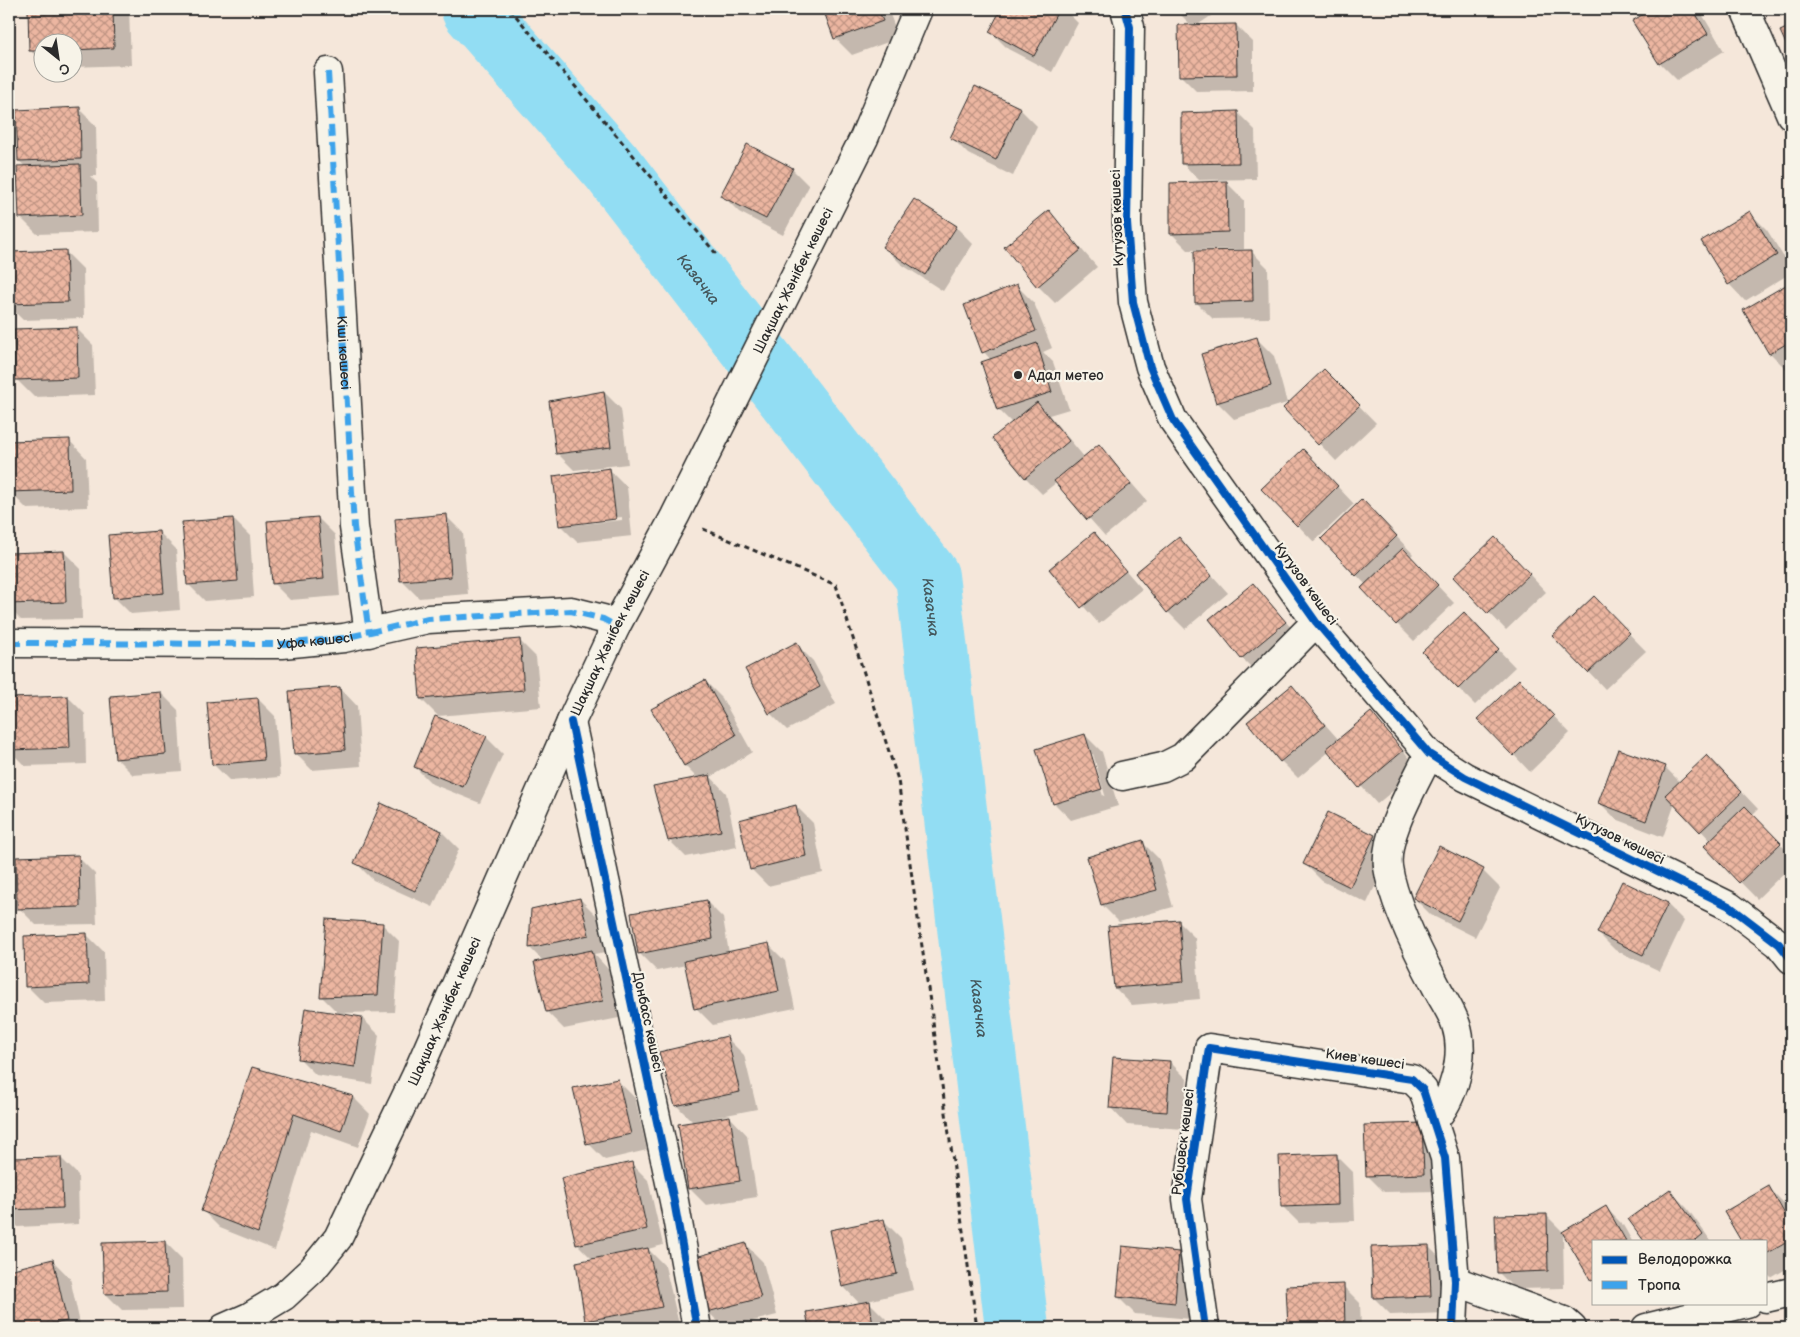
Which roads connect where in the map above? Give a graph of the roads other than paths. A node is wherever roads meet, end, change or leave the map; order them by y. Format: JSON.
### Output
{"nodes":[{"id":1,"x":918,"y":9,"type":"edge"},
{"id":2,"x":1125,"y":9,"type":"edge"},
{"id":3,"x":1745,"y":9,"type":"edge"},
{"id":4,"x":328,"y":72,"type":"dead end"},
{"id":5,"x":1791,"y":115,"type":"edge"},
{"id":6,"x":1316,"y":622,"type":"junction"},
{"id":7,"x":616,"y":626,"type":"junction"},
{"id":8,"x":369,"y":633,"type":"junction"},
{"id":9,"x":9,"y":643,"type":"edge"},
{"id":10,"x":571,"y":722,"type":"junction"},
{"id":11,"x":1429,"y":754,"type":"junction"},
{"id":12,"x":1122,"y":776,"type":"dead end"},
{"id":13,"x":1791,"y":959,"type":"edge"},
{"id":14,"x":1209,"y":1048,"type":"joint"},
{"id":15,"x":1433,"y":1121,"type":"junction"},
{"id":16,"x":1455,"y":1280,"type":"junction"},
{"id":17,"x":1791,"y":1292,"type":"edge"},
{"id":18,"x":1768,"y":1298,"type":"edge"},
{"id":19,"x":1743,"y":1304,"type":"edge"},
{"id":20,"x":224,"y":1328,"type":"edge"},
{"id":21,"x":696,"y":1328,"type":"edge"},
{"id":22,"x":1205,"y":1328,"type":"edge"},
{"id":23,"x":1453,"y":1328,"type":"edge"},
{"id":24,"x":1572,"y":1328,"type":"edge"},
{"id":25,"x":1646,"y":1328,"type":"edge"}],
"edges":[{"from":1,"to":7,"type":"street","name":"Шақшақ Жәнібек көшесі"},
{"from":2,"to":6,"type":"street","name":"Кутузов көшесі"},
{"from":3,"to":5,"type":"street"},
{"from":4,"to":8,"type":"street","name":"Кіші көшесі"},
{"from":6,"to":11,"type":"street","name":"Кутузов көшесі"},
{"from":6,"to":12,"type":"street"},
{"from":7,"to":8,"type":"street","name":"Уфа көшесі"},
{"from":7,"to":10,"type":"street","name":"Шақшақ Жәнібек көшесі"},
{"from":8,"to":9,"type":"street","name":"Уфа көшесі"},
{"from":10,"to":20,"type":"street","name":"Шақшақ Жәнібек көшесі"},
{"from":10,"to":21,"type":"street","name":"Донбасс көшесі"},
{"from":11,"to":13,"type":"street","name":"Кутузов көшесі"},
{"from":11,"to":15,"type":"street"},
{"from":14,"to":15,"type":"street","name":"Киев көшесі"},
{"from":14,"to":22,"type":"street","name":"Рубцовск көшесі"},
{"from":15,"to":16,"type":"street","name":"Киев көшесі"},
{"from":16,"to":23,"type":"street","name":"Киев көшесі"},
{"from":16,"to":24,"type":"street"},
{"from":17,"to":18,"type":"street"},
{"from":19,"to":25,"type":"street"}]}
